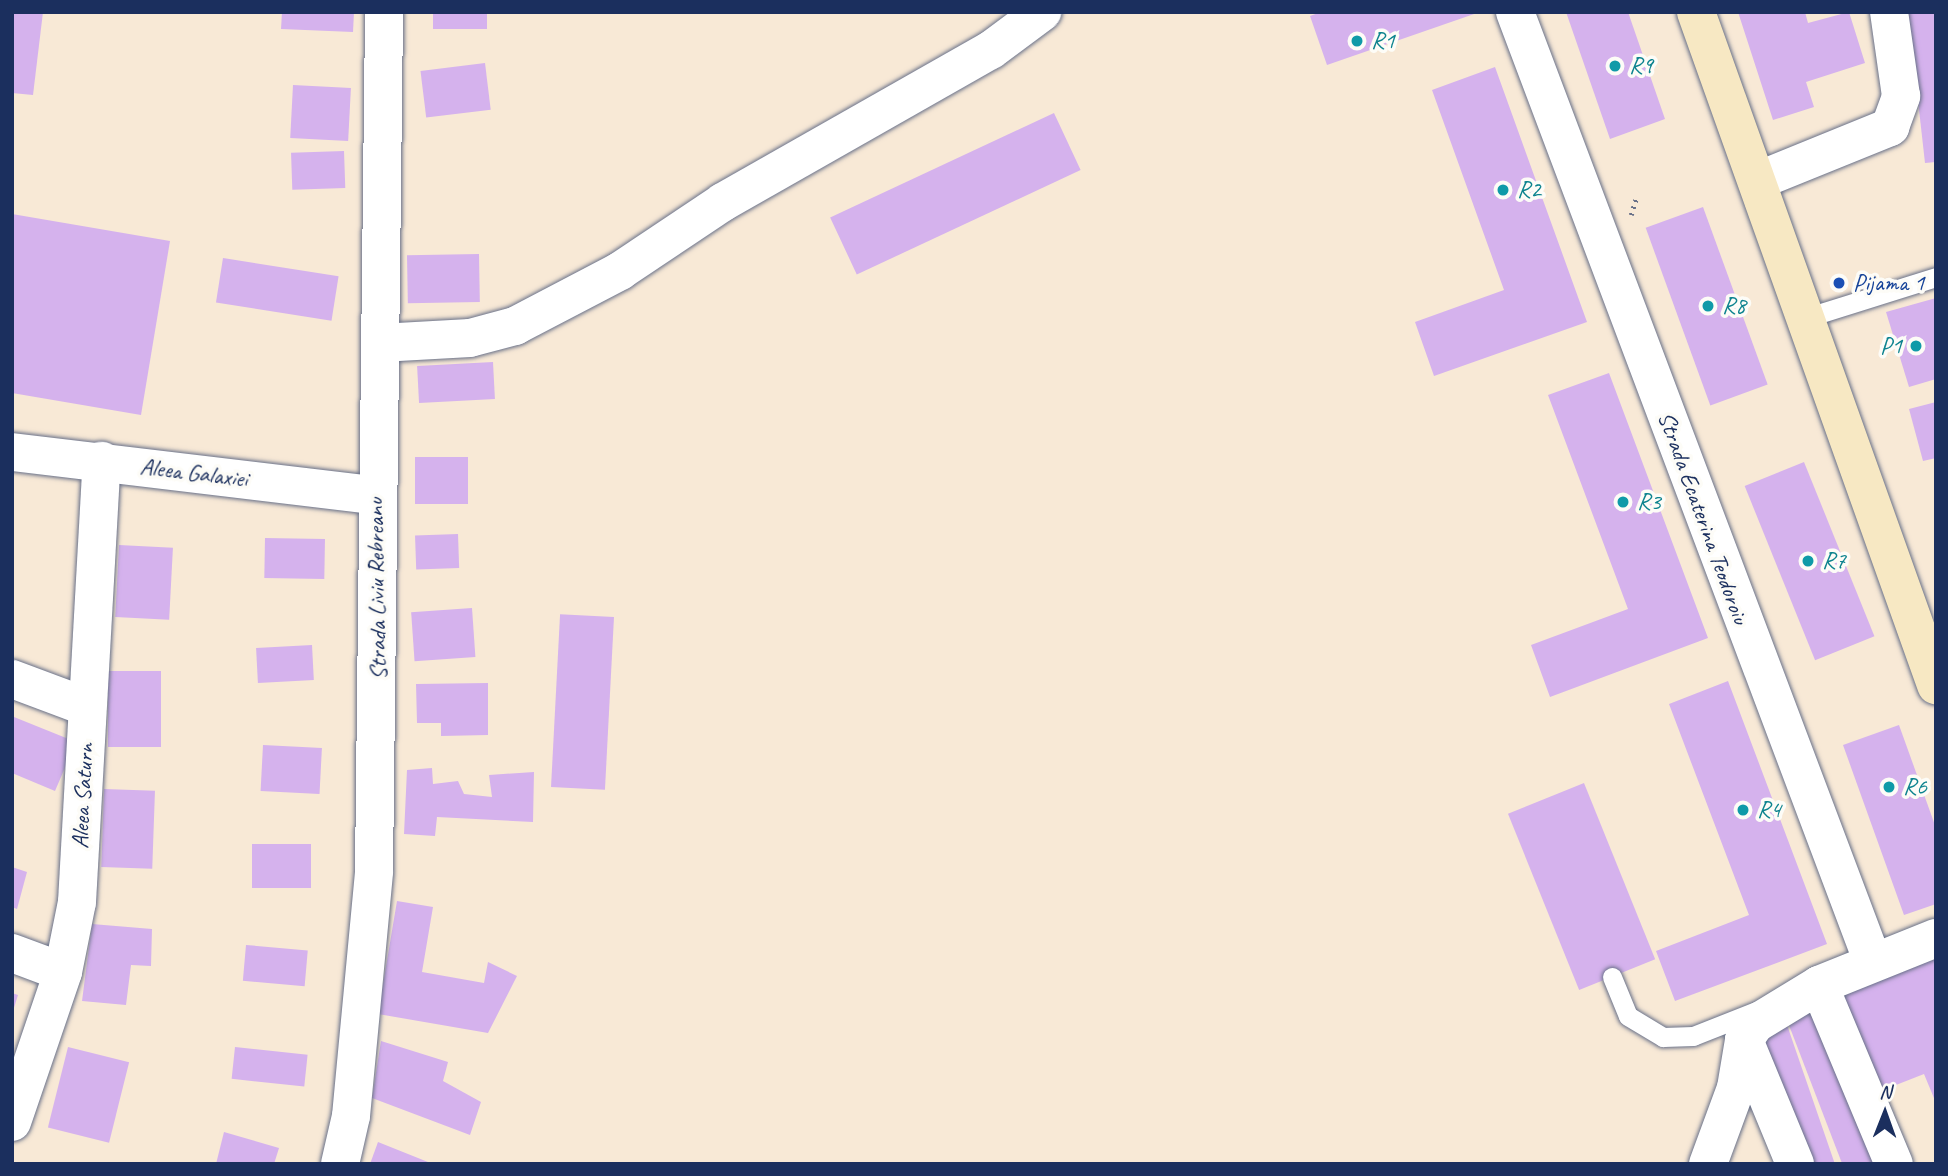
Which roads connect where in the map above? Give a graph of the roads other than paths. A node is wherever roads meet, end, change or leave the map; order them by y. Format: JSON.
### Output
{"nodes":[{"id":1,"x":384,"y":12,"type":"edge"},
{"id":2,"x":1042,"y":12,"type":"edge"},
{"id":3,"x":1515,"y":12,"type":"edge"},
{"id":4,"x":1696,"y":12,"type":"edge"},
{"id":5,"x":1889,"y":12,"type":"edge"},
{"id":6,"x":1757,"y":181,"type":"junction"},
{"id":7,"x":1936,"y":277,"type":"edge"},
{"id":8,"x":1805,"y":318,"type":"junction"},
{"id":9,"x":380,"y":343,"type":"junction"},
{"id":10,"x":12,"y":452,"type":"edge"},
{"id":11,"x":102,"y":461,"type":"junction"},
{"id":12,"x":375,"y":495,"type":"junction"},
{"id":13,"x":12,"y":679,"type":"edge"},
{"id":14,"x":1936,"y":685,"type":"edge"},
{"id":15,"x":87,"y":707,"type":"junction"},
{"id":16,"x":1936,"y":938,"type":"edge"},
{"id":17,"x":12,"y":953,"type":"edge"},
{"id":18,"x":1872,"y":960,"type":"junction"},
{"id":19,"x":63,"y":972,"type":"junction"},
{"id":20,"x":1612,"y":977,"type":"dead end"},
{"id":21,"x":1819,"y":985,"type":"junction"},
{"id":22,"x":1744,"y":1040,"type":"junction"},
{"id":23,"x":12,"y":1122,"type":"edge"},
{"id":24,"x":340,"y":1164,"type":"edge"},
{"id":25,"x":1707,"y":1164,"type":"edge"},
{"id":26,"x":1795,"y":1164,"type":"edge"},
{"id":27,"x":1894,"y":1164,"type":"edge"}],
"edges":[{"from":1,"to":9,"type":"street","name":"Strada Liviu Rebreanu"},
{"from":2,"to":9,"type":"street"},
{"from":3,"to":18,"type":"street","name":"Strada Ecaterina Teodoroiu"},
{"from":4,"to":6,"type":"main road"},
{"from":5,"to":6,"type":"street"},
{"from":6,"to":8,"type":"main road"},
{"from":7,"to":8,"type":"lane"},
{"from":8,"to":14,"type":"main road"},
{"from":9,"to":12,"type":"street","name":"Strada Liviu Rebreanu"},
{"from":10,"to":11,"type":"street","name":"Aleea Galaxiei"},
{"from":11,"to":12,"type":"street","name":"Aleea Galaxiei"},
{"from":11,"to":15,"type":"street","name":"Aleea Saturn"},
{"from":12,"to":24,"type":"street","name":"Strada Liviu Rebreanu"},
{"from":13,"to":15,"type":"street"},
{"from":15,"to":19,"type":"street","name":"Aleea Saturn"},
{"from":16,"to":18,"type":"street"},
{"from":17,"to":19,"type":"street"},
{"from":18,"to":21,"type":"street"},
{"from":19,"to":23,"type":"street","name":"Aleea Saturn"},
{"from":20,"to":21,"type":"lane"},
{"from":21,"to":22,"type":"street"},
{"from":21,"to":27,"type":"street"},
{"from":22,"to":25,"type":"street"},
{"from":22,"to":26,"type":"street"}]}
